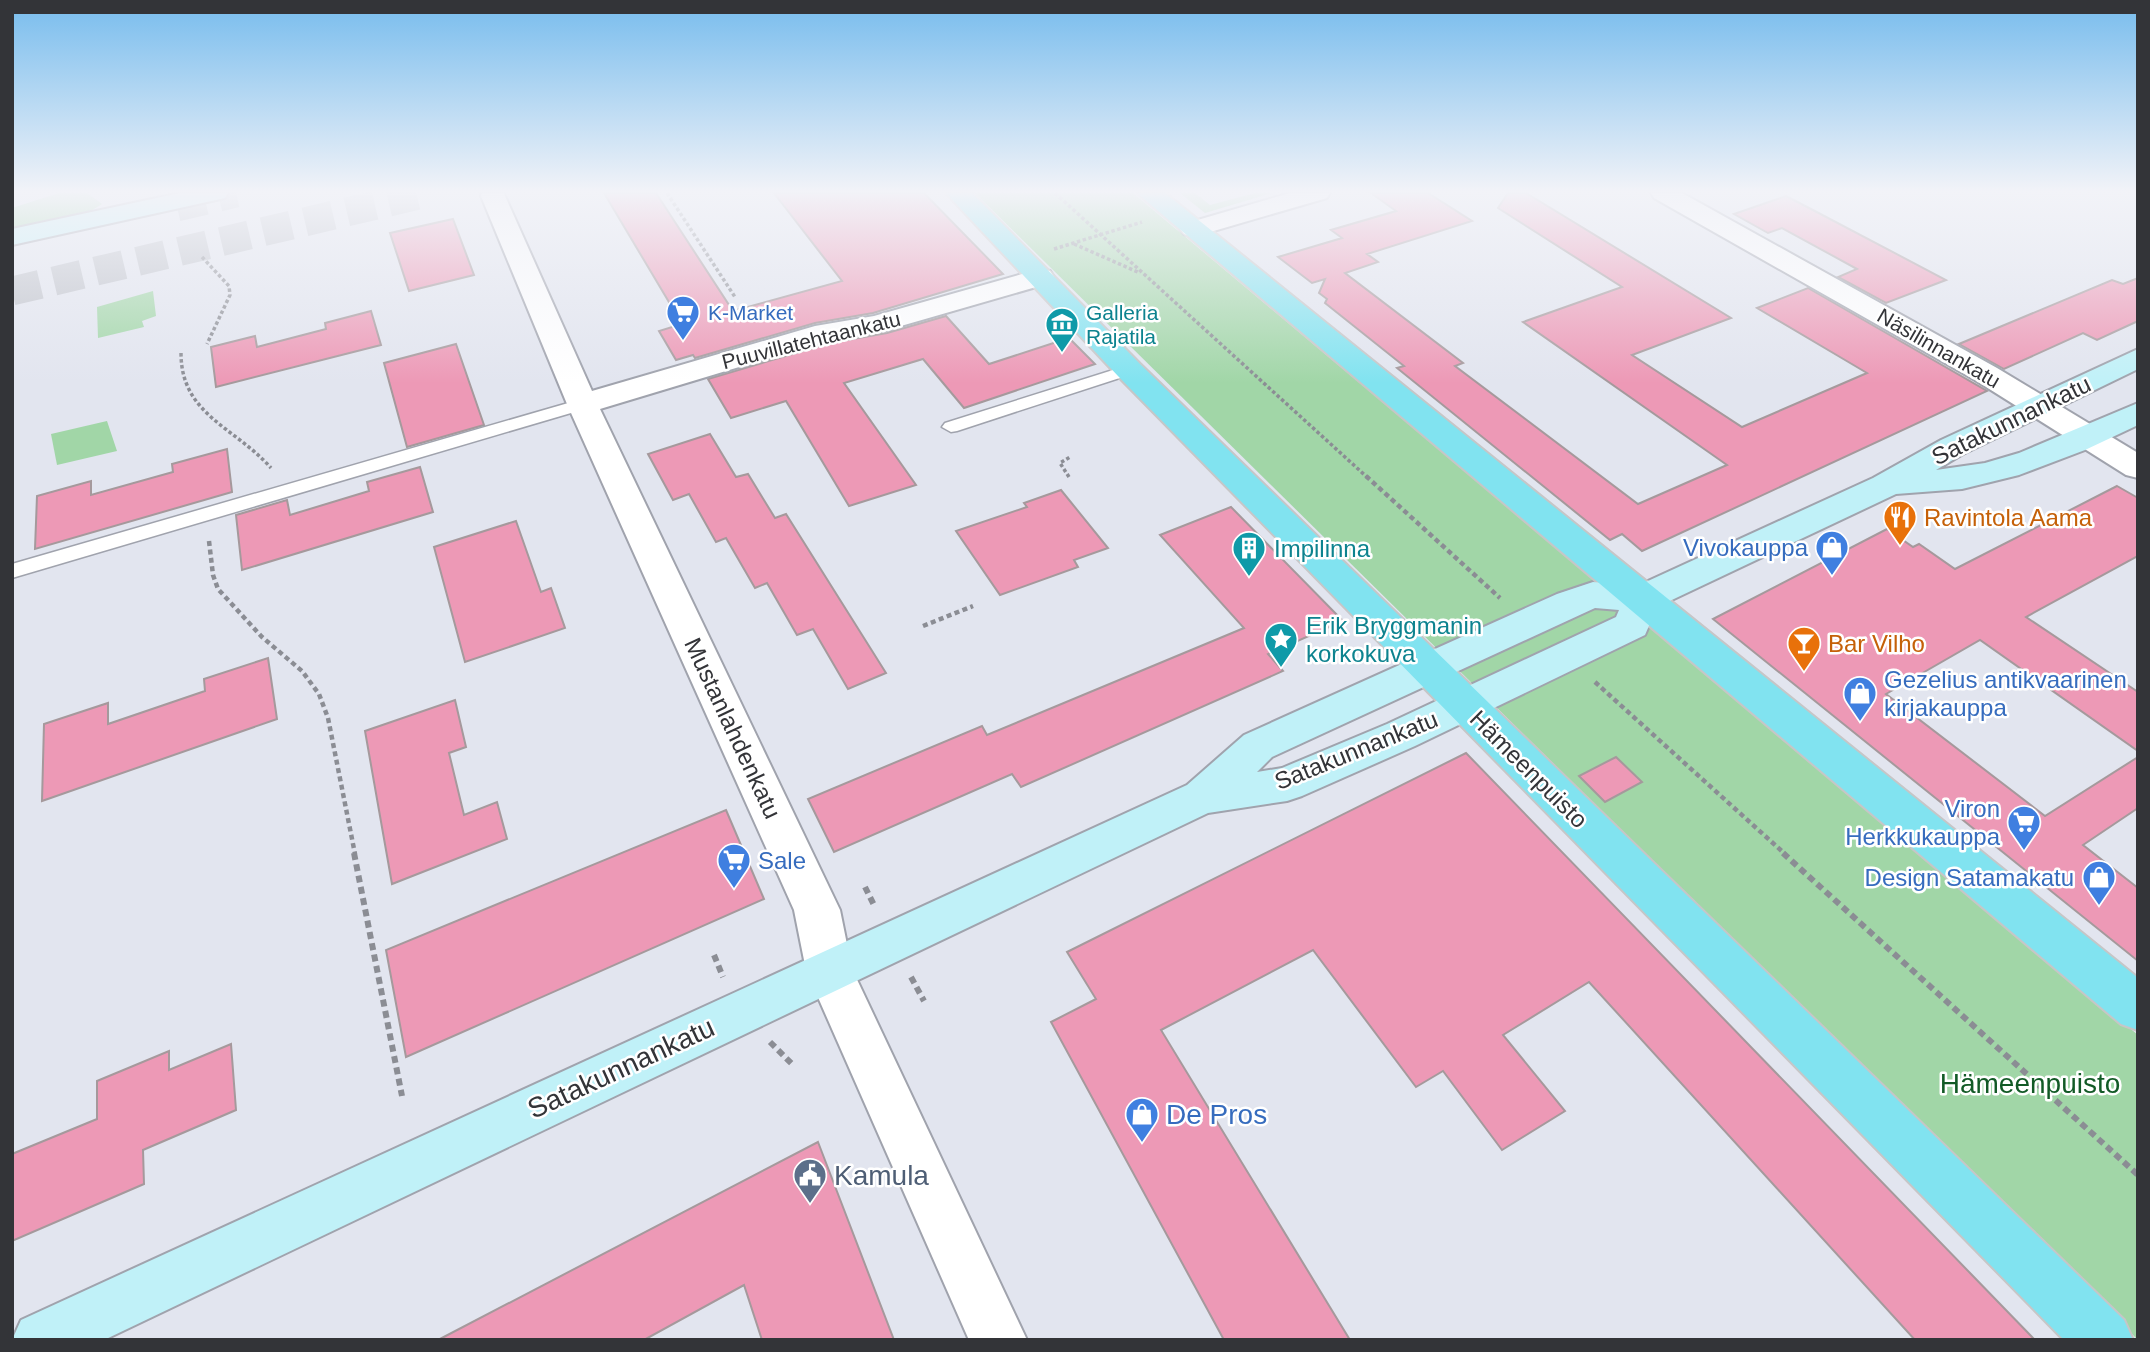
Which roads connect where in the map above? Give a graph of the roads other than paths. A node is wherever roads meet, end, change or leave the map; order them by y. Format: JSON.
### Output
{"nodes":[{"id":1,"x":519,"y":256,"type":"edge"},
{"id":2,"x":1020,"y":256,"type":"edge"},
{"id":3,"x":1226,"y":256,"type":"edge"},
{"id":4,"x":1776,"y":256,"type":"edge"},
{"id":5,"x":1031,"y":267,"type":"junction"},
{"id":6,"x":2138,"y":358,"type":"edge"},
{"id":7,"x":1129,"y":370,"type":"junction"},
{"id":8,"x":582,"y":404,"type":"junction"},
{"id":9,"x":2038,"y":407,"type":"junction"},
{"id":10,"x":2138,"y":412,"type":"edge"},
{"id":11,"x":951,"y":427,"type":"dead end"},
{"id":12,"x":2088,"y":439,"type":"junction"},
{"id":13,"x":2138,"y":468,"type":"edge"},
{"id":14,"x":1885,"y":486,"type":"junction"},
{"id":15,"x":12,"y":571,"type":"edge"},
{"id":16,"x":1641,"y":599,"type":"junction"},
{"id":17,"x":1428,"y":668,"type":"junction"},
{"id":18,"x":1465,"y":704,"type":"junction"},
{"id":19,"x":1202,"y":797,"type":"junction"},
{"id":20,"x":829,"y":970,"type":"junction"},
{"id":21,"x":2138,"y":1008,"type":"edge"},
{"id":22,"x":41,"y":1340,"type":"edge"},
{"id":23,"x":998,"y":1340,"type":"edge"},
{"id":24,"x":2104,"y":1340,"type":"edge"}],
"edges":[{"from":1,"to":8,"type":"street","name":"Mustanlahdenkatu"},
{"from":2,"to":5,"type":"main road","name":"Hämeenpuisto"},
{"from":3,"to":16,"type":"main road"},
{"from":4,"to":9,"type":"street","name":"Näsilinnankatu"},
{"from":5,"to":7,"type":"main road","name":"Hämeenpuisto"},
{"from":5,"to":8,"type":"street","name":"Puuvillatehtaankatu"},
{"from":6,"to":9,"type":"main road","name":"Satakunnankatu"},
{"from":7,"to":11,"type":"lane"},
{"from":7,"to":17,"type":"main road","name":"Hämeenpuisto"},
{"from":8,"to":15,"type":"lane"},
{"from":8,"to":20,"type":"street","name":"Mustanlahdenkatu"},
{"from":9,"to":12,"type":"street","name":"Näsilinnankatu"},
{"from":9,"to":14,"type":"main road","name":"Satakunnankatu"},
{"from":10,"to":12,"type":"main road","name":"Satakunnankatu"},
{"from":12,"to":13,"type":"street","name":"Näsilinnankatu"},
{"from":12,"to":14,"type":"main road","name":"Satakunnankatu"},
{"from":14,"to":16,"type":"main road","name":"Satakunnankatu"},
{"from":16,"to":17,"type":"main road","name":"Satakunnankatu"},
{"from":16,"to":18,"type":"main road","name":"Satakunnankatu"},
{"from":16,"to":21,"type":"main road"},
{"from":17,"to":18,"type":"main road","name":"Hämeenpuisto"},
{"from":17,"to":19,"type":"main road","name":"Satakunnankatu"},
{"from":18,"to":19,"type":"main road","name":"Satakunnankatu"},
{"from":18,"to":24,"type":"main road","name":"Hämeenpuisto"},
{"from":19,"to":20,"type":"main road","name":"Satakunnankatu"},
{"from":20,"to":22,"type":"main road","name":"Satakunnankatu"},
{"from":20,"to":23,"type":"street","name":"Mustanlahdenkatu"}]}
